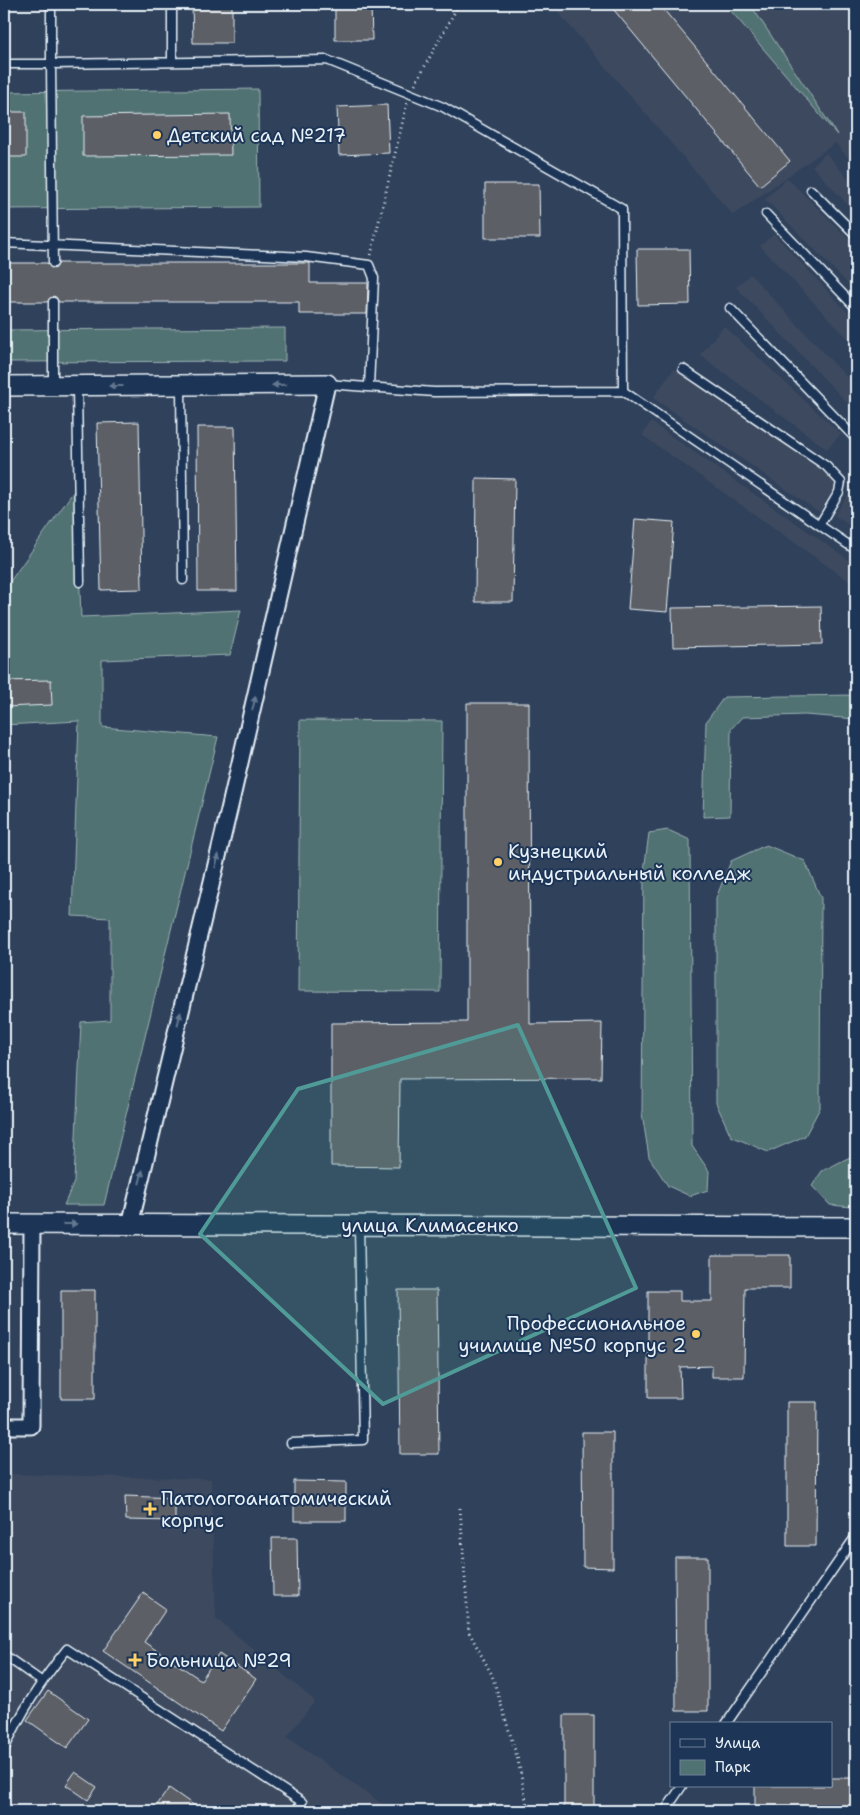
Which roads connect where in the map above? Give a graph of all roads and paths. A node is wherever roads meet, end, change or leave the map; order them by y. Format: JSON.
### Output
{"nodes":[{"id":1,"x":51,"y":4,"type":"edge"},
{"id":2,"x":172,"y":4,"type":"edge"},
{"id":3,"x":459,"y":4,"type":"edge"},
{"id":4,"x":172,"y":62,"type":"junction"},
{"id":5,"x":4,"y":64,"type":"edge"},
{"id":6,"x":51,"y":64,"type":"junction"},
{"id":7,"x":410,"y":94,"type":"junction"},
{"id":8,"x":811,"y":190,"type":"dead end"},
{"id":9,"x":766,"y":214,"type":"dead end"},
{"id":10,"x":856,"y":235,"type":"edge"},
{"id":11,"x":4,"y":243,"type":"edge"},
{"id":12,"x":53,"y":245,"type":"junction"},
{"id":13,"x":53,"y":263,"type":"dead end"},
{"id":14,"x":369,"y":265,"type":"junction"},
{"id":15,"x":53,"y":302,"type":"dead end"},
{"id":16,"x":730,"y":308,"type":"dead end"},
{"id":17,"x":856,"y":308,"type":"edge"},
{"id":18,"x":683,"y":369,"type":"dead end"},
{"id":19,"x":328,"y":384,"type":"junction"},
{"id":20,"x":4,"y":386,"type":"edge"},
{"id":21,"x":53,"y":386,"type":"junction"},
{"id":22,"x":77,"y":386,"type":"junction"},
{"id":23,"x":370,"y":386,"type":"junction"},
{"id":24,"x":181,"y":387,"type":"junction"},
{"id":25,"x":623,"y":391,"type":"junction"},
{"id":26,"x":856,"y":439,"type":"edge"},
{"id":27,"x":820,"y":524,"type":"junction"},
{"id":28,"x":856,"y":550,"type":"edge"},
{"id":29,"x":183,"y":580,"type":"dead end"},
{"id":30,"x":80,"y":582,"type":"dead end"},
{"id":31,"x":4,"y":1224,"type":"edge"},
{"id":32,"x":32,"y":1224,"type":"junction"},
{"id":33,"x":130,"y":1225,"type":"junction"},
{"id":34,"x":360,"y":1225,"type":"junction"},
{"id":35,"x":856,"y":1227,"type":"edge"},
{"id":36,"x":4,"y":1426,"type":"edge"},
{"id":37,"x":291,"y":1443,"type":"dead end"},
{"id":38,"x":460,"y":1508,"type":"dead end"},
{"id":39,"x":856,"y":1536,"type":"edge"},
{"id":40,"x":4,"y":1656,"type":"edge"},
{"id":41,"x":41,"y":1681,"type":"junction"},
{"id":42,"x":727,"y":1722,"type":"edge"},
{"id":43,"x":4,"y":1750,"type":"edge"},
{"id":44,"x":681,"y":1788,"type":"edge"},
{"id":45,"x":296,"y":1811,"type":"edge"},
{"id":46,"x":528,"y":1811,"type":"edge"},
{"id":47,"x":665,"y":1811,"type":"edge"}],
"edges":[{"from":1,"to":6,"type":"lane"},
{"from":2,"to":4,"type":"lane"},
{"from":3,"to":7,"type":"path"},
{"from":4,"to":6,"type":"lane"},
{"from":4,"to":7,"type":"lane"},
{"from":5,"to":6,"type":"lane"},
{"from":6,"to":12,"type":"lane"},
{"from":7,"to":14,"type":"path"},
{"from":7,"to":25,"type":"lane"},
{"from":8,"to":10,"type":"lane"},
{"from":9,"to":17,"type":"lane"},
{"from":11,"to":12,"type":"lane"},
{"from":12,"to":13,"type":"lane"},
{"from":12,"to":14,"type":"lane"},
{"from":14,"to":23,"type":"lane"},
{"from":15,"to":21,"type":"lane"},
{"from":16,"to":26,"type":"lane"},
{"from":18,"to":27,"type":"lane"},
{"from":19,"to":23,"type":"lane"},
{"from":19,"to":24,"type":"street","one_way":true},
{"from":33,"to":19,"type":"street","one_way":true},
{"from":20,"to":21,"type":"street"},
{"from":21,"to":22,"type":"street"},
{"from":24,"to":22,"type":"street","one_way":true},
{"from":22,"to":30,"type":"lane"},
{"from":23,"to":25,"type":"lane"},
{"from":24,"to":29,"type":"lane"},
{"from":25,"to":27,"type":"lane"},
{"from":27,"to":28,"type":"lane"},
{"from":31,"to":32,"type":"street","name":"улица Климасенко"},
{"from":32,"to":33,"type":"street","name":"улица Климасенко","one_way":true},
{"from":32,"to":36,"type":"street"},
{"from":33,"to":34,"type":"street","name":"улица Климасенко"},
{"from":34,"to":35,"type":"street","name":"улица Климасенко"},
{"from":34,"to":37,"type":"lane"},
{"from":38,"to":46,"type":"path"},
{"from":39,"to":42,"type":"lane"},
{"from":40,"to":41,"type":"lane"},
{"from":41,"to":43,"type":"lane"},
{"from":41,"to":45,"type":"lane"},
{"from":44,"to":47,"type":"lane"}]}
